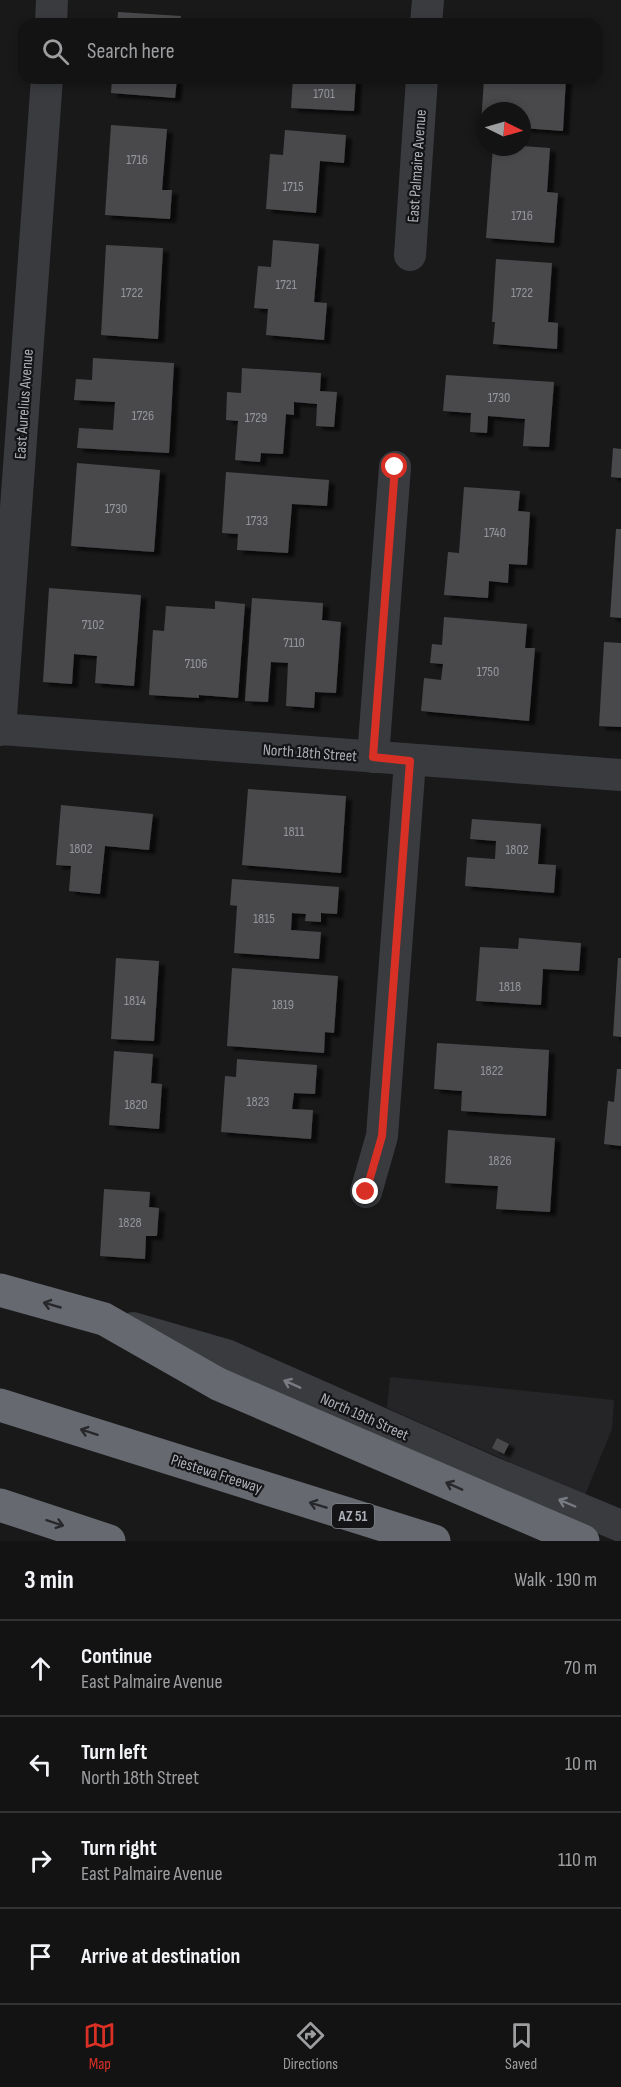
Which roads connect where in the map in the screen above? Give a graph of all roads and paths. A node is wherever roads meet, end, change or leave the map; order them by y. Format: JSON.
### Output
{"nodes":[{"id":1,"x":52,"y":0,"type":"edge"},
{"id":2,"x":428,"y":0,"type":"edge"},
{"id":3,"x":51,"y":18,"type":"edge"},
{"id":4,"x":426,"y":18,"type":"edge"},
{"id":5,"x":47,"y":84,"type":"edge"},
{"id":6,"x":422,"y":84,"type":"edge"},
{"id":7,"x":410,"y":255,"type":"dead end"},
{"id":8,"x":395,"y":467,"type":"dead end"},
{"id":9,"x":0,"y":730,"type":"edge"},
{"id":10,"x":373,"y":757,"type":"junction"},
{"id":11,"x":410,"y":761,"type":"junction"},
{"id":12,"x":621,"y":775,"type":"edge"},
{"id":13,"x":366,"y":1192,"type":"dead end"},
{"id":14,"x":0,"y":1290,"type":"edge"},
{"id":15,"x":104,"y":1319,"type":"junction"},
{"id":16,"x":0,"y":1405,"type":"edge"},
{"id":17,"x":0,"y":1505,"type":"edge"},
{"id":18,"x":621,"y":1526,"type":"edge"},
{"id":19,"x":109,"y":1541,"type":"edge"},
{"id":20,"x":434,"y":1541,"type":"edge"},
{"id":21,"x":583,"y":1541,"type":"edge"}],
"edges":[{"from":1,"to":3,"type":"street"},
{"from":2,"to":4,"type":"street"},
{"from":5,"to":9,"type":"street","name":"East Aurelius Avenue"},
{"from":6,"to":7,"type":"street","name":"East Palmaire Avenue"},
{"from":8,"to":10,"type":"street"},
{"from":9,"to":10,"type":"street","name":"North 18th Street"},
{"from":10,"to":11,"type":"street","name":"North 18th Street"},
{"from":11,"to":12,"type":"street","name":"North 18th Street"},
{"from":11,"to":13,"type":"street"},
{"from":15,"to":14,"type":"highway","one_way":true},
{"from":18,"to":15,"type":"street","name":"North 19th Street","one_way":true},
{"from":21,"to":15,"type":"highway","one_way":true},
{"from":20,"to":16,"type":"highway","name":"Piestewa Freeway","number":"AZ 51","one_way":true},
{"from":17,"to":19,"type":"highway","one_way":true}]}
